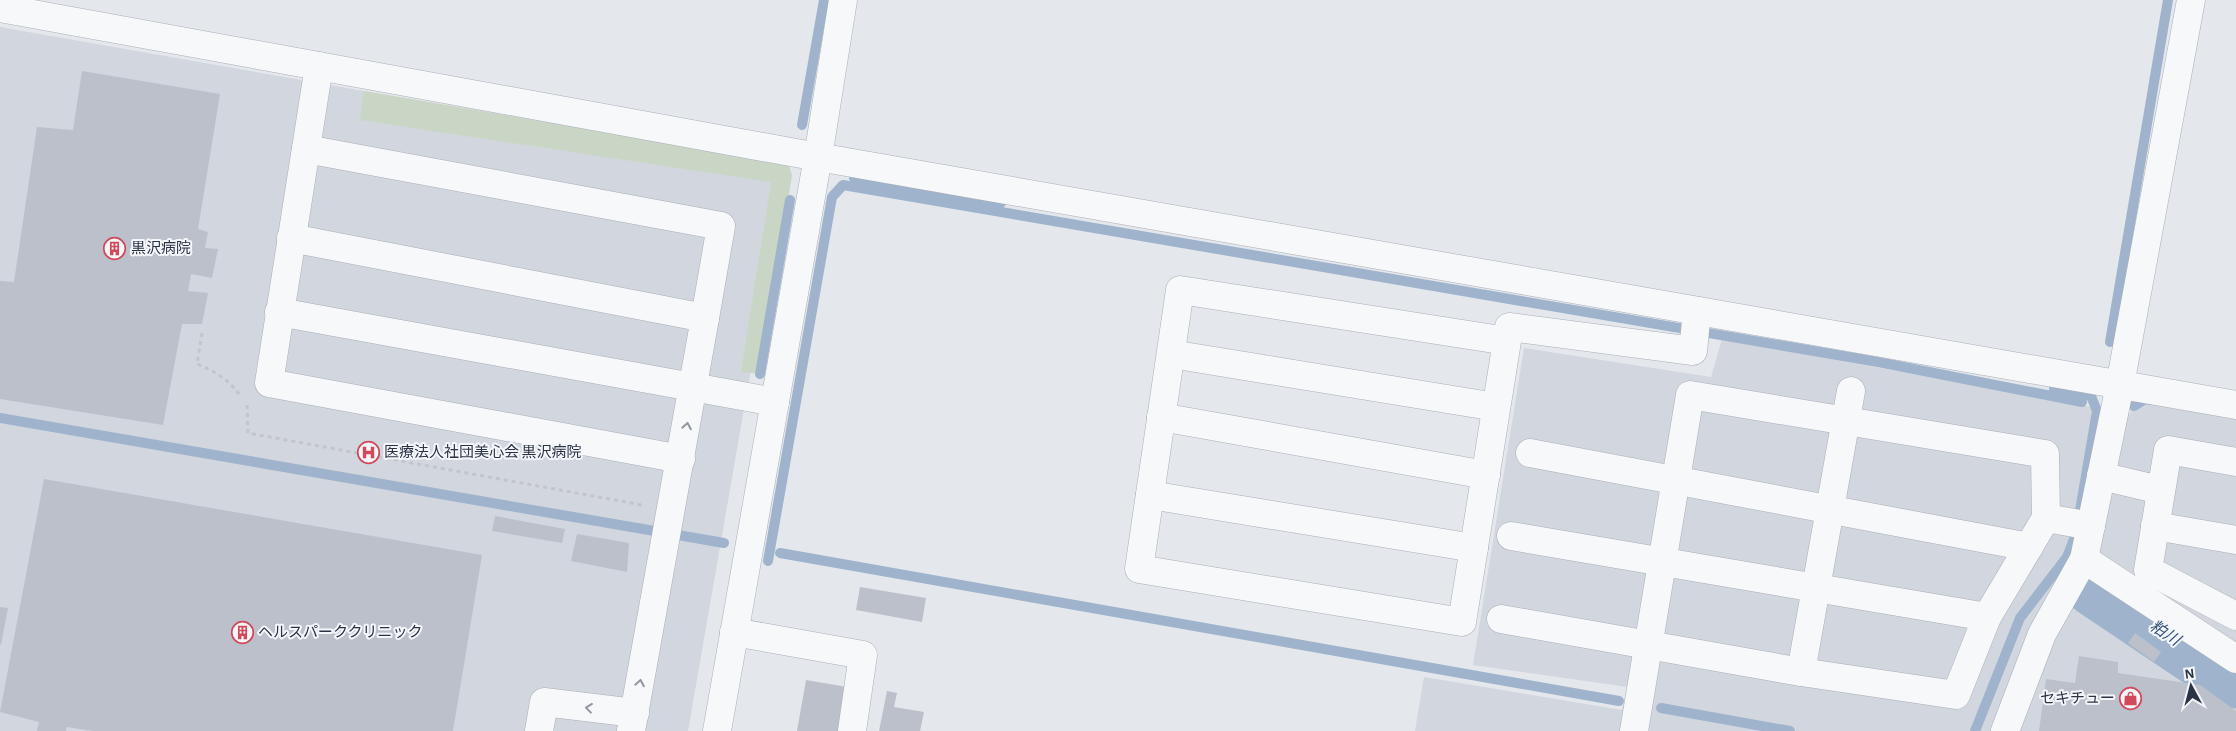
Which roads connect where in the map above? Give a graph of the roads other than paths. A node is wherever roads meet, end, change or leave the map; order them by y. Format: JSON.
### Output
{"nodes":[{"id":1,"x":843,"y":0,"type":"edge"},
{"id":2,"x":2191,"y":0,"type":"edge"},
{"id":3,"x":0,"y":8,"type":"edge"},
{"id":4,"x":319,"y":66,"type":"junction"},
{"id":5,"x":306,"y":148,"type":"junction"},
{"id":6,"x":818,"y":157,"type":"junction"},
{"id":7,"x":291,"y":238,"type":"junction"},
{"id":8,"x":279,"y":312,"type":"junction"},
{"id":9,"x":1697,"y":314,"type":"junction"},
{"id":10,"x":705,"y":318,"type":"junction"},
{"id":11,"x":1507,"y":341,"type":"junction"},
{"id":12,"x":1171,"y":354,"type":"junction"},
{"id":13,"x":2120,"y":385,"type":"junction"},
{"id":14,"x":694,"y":388,"type":"junction"},
{"id":15,"x":1851,"y":391,"type":"dead end"},
{"id":16,"x":771,"y":402,"type":"junction"},
{"id":17,"x":2236,"y":405,"type":"edge"},
{"id":18,"x":1496,"y":407,"type":"junction"},
{"id":19,"x":1162,"y":417,"type":"junction"},
{"id":20,"x":1846,"y":421,"type":"junction"},
{"id":21,"x":1530,"y":453,"type":"dead end"},
{"id":22,"x":681,"y":459,"type":"junction"},
{"id":23,"x":2236,"y":462,"type":"edge"},
{"id":24,"x":1486,"y":475,"type":"junction"},
{"id":25,"x":2102,"y":476,"type":"junction"},
{"id":26,"x":1676,"y":481,"type":"junction"},
{"id":27,"x":2160,"y":490,"type":"junction"},
{"id":28,"x":1150,"y":495,"type":"junction"},
{"id":29,"x":1830,"y":510,"type":"junction"},
{"id":30,"x":2072,"y":523,"type":"junction"},
{"id":31,"x":2155,"y":526,"type":"junction"},
{"id":32,"x":1511,"y":536,"type":"dead end"},
{"id":33,"x":2236,"y":540,"type":"edge"},
{"id":34,"x":2029,"y":547,"type":"junction"},
{"id":35,"x":1474,"y":548,"type":"junction"},
{"id":36,"x":2084,"y":559,"type":"junction"},
{"id":37,"x":1663,"y":563,"type":"junction"},
{"id":38,"x":1816,"y":589,"type":"junction"},
{"id":39,"x":2236,"y":616,"type":"edge"},
{"id":40,"x":1987,"y":617,"type":"junction"},
{"id":41,"x":1501,"y":619,"type":"dead end"},
{"id":42,"x":734,"y":632,"type":"junction"},
{"id":43,"x":1649,"y":645,"type":"junction"},
{"id":44,"x":2236,"y":659,"type":"edge"},
{"id":45,"x":1801,"y":672,"type":"junction"},
{"id":46,"x":633,"y":722,"type":"edge"},
{"id":47,"x":539,"y":731,"type":"edge"},
{"id":48,"x":717,"y":731,"type":"edge"},
{"id":49,"x":852,"y":731,"type":"edge"},
{"id":50,"x":1634,"y":731,"type":"edge"},
{"id":51,"x":2005,"y":731,"type":"edge"}],
"edges":[{"from":1,"to":6,"type":"street"},
{"from":2,"to":13,"type":"street"},
{"from":3,"to":4,"type":"street"},
{"from":4,"to":5,"type":"street"},
{"from":4,"to":6,"type":"street"},
{"from":5,"to":7,"type":"street"},
{"from":5,"to":10,"type":"street"},
{"from":6,"to":9,"type":"street"},
{"from":6,"to":16,"type":"street"},
{"from":7,"to":8,"type":"street"},
{"from":7,"to":10,"type":"street"},
{"from":8,"to":14,"type":"street"},
{"from":8,"to":22,"type":"street"},
{"from":9,"to":11,"type":"street"},
{"from":9,"to":13,"type":"street"},
{"from":10,"to":14,"type":"street"},
{"from":11,"to":12,"type":"street"},
{"from":11,"to":18,"type":"street"},
{"from":12,"to":18,"type":"street"},
{"from":12,"to":19,"type":"street"},
{"from":13,"to":17,"type":"street"},
{"from":13,"to":25,"type":"street"},
{"from":14,"to":16,"type":"street"},
{"from":22,"to":14,"type":"street","one_way":true},
{"from":15,"to":20,"type":"street"},
{"from":16,"to":42,"type":"street"},
{"from":18,"to":24,"type":"street"},
{"from":19,"to":24,"type":"street"},
{"from":19,"to":28,"type":"street"},
{"from":20,"to":26,"type":"street"},
{"from":20,"to":29,"type":"street"},
{"from":20,"to":30,"type":"street"},
{"from":21,"to":26,"type":"street"},
{"from":46,"to":22,"type":"street","one_way":true},
{"from":23,"to":27,"type":"street"},
{"from":24,"to":35,"type":"street"},
{"from":25,"to":27,"type":"street"},
{"from":25,"to":30,"type":"street"},
{"from":26,"to":29,"type":"street"},
{"from":26,"to":37,"type":"street"},
{"from":27,"to":31,"type":"street"},
{"from":28,"to":35,"type":"street"},
{"from":28,"to":35,"type":"street"},
{"from":29,"to":34,"type":"street"},
{"from":29,"to":38,"type":"street"},
{"from":30,"to":34,"type":"street"},
{"from":30,"to":36,"type":"street"},
{"from":31,"to":33,"type":"street"},
{"from":31,"to":39,"type":"street"},
{"from":32,"to":37,"type":"street"},
{"from":34,"to":40,"type":"street"},
{"from":36,"to":44,"type":"street"},
{"from":36,"to":51,"type":"street"},
{"from":37,"to":38,"type":"street"},
{"from":37,"to":43,"type":"street"},
{"from":38,"to":40,"type":"street"},
{"from":38,"to":45,"type":"street"},
{"from":40,"to":45,"type":"street"},
{"from":41,"to":43,"type":"street"},
{"from":42,"to":48,"type":"street"},
{"from":42,"to":49,"type":"street"},
{"from":43,"to":45,"type":"street"},
{"from":43,"to":50,"type":"street"},
{"from":46,"to":47,"type":"street","one_way":true}]}
